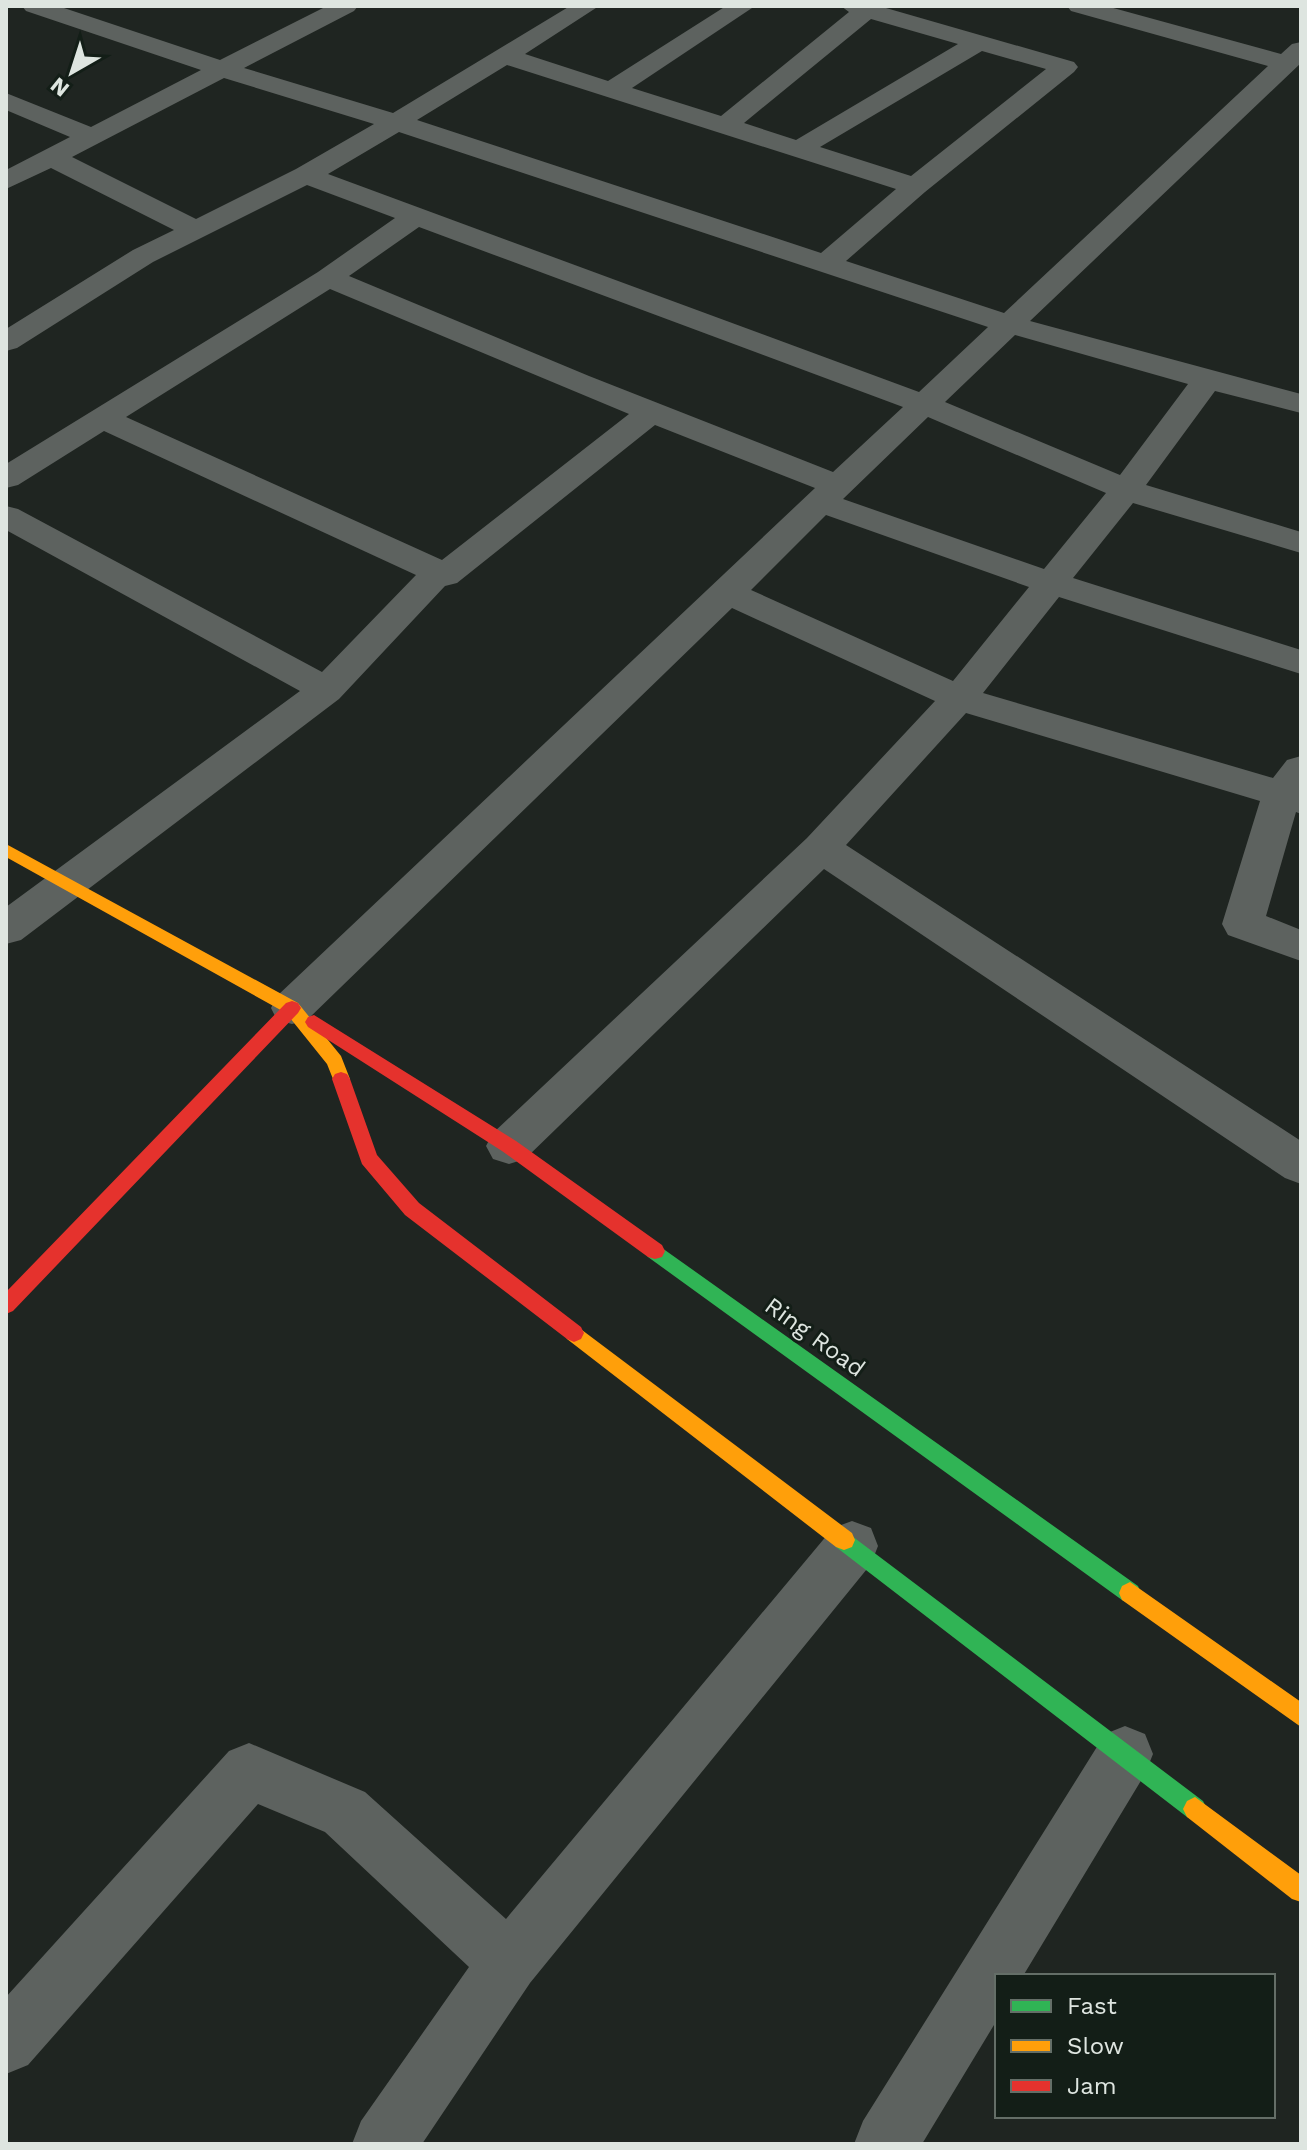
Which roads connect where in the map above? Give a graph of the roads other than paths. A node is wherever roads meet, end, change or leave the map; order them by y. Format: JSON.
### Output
{"nodes":[{"id":1,"x":34,"y":6,"type":"edge"},
{"id":2,"x":285,"y":6,"type":"edge"},
{"id":3,"x":346,"y":6,"type":"edge"},
{"id":4,"x":587,"y":6,"type":"edge"},
{"id":5,"x":743,"y":6,"type":"edge"},
{"id":6,"x":1079,"y":6,"type":"edge"},
{"id":7,"x":860,"y":8,"type":"edge"},
{"id":8,"x":1142,"y":13,"type":"edge"},
{"id":9,"x":322,"y":18,"type":"junction"},
{"id":10,"x":979,"y":42,"type":"junction"},
{"id":11,"x":1294,"y":56,"type":"edge"},
{"id":12,"x":507,"y":57,"type":"junction"},
{"id":13,"x":222,"y":69,"type":"junction"},
{"id":14,"x":611,"y":90,"type":"junction"},
{"id":15,"x":6,"y":101,"type":"edge"},
{"id":16,"x":396,"y":122,"type":"junction"},
{"id":17,"x":725,"y":126,"type":"junction"},
{"id":18,"x":93,"y":137,"type":"junction"},
{"id":19,"x":799,"y":149,"type":"junction"},
{"id":20,"x":52,"y":158,"type":"junction"},
{"id":21,"x":306,"y":175,"type":"junction"},
{"id":22,"x":6,"y":181,"type":"edge"},
{"id":23,"x":915,"y":186,"type":"junction"},
{"id":24,"x":414,"y":217,"type":"junction"},
{"id":25,"x":196,"y":230,"type":"junction"},
{"id":26,"x":826,"y":264,"type":"junction"},
{"id":27,"x":328,"y":278,"type":"junction"},
{"id":28,"x":1011,"y":325,"type":"junction"},
{"id":29,"x":6,"y":342,"type":"edge"},
{"id":30,"x":1207,"y":380,"type":"junction"},
{"id":31,"x":1301,"y":404,"type":"edge"},
{"id":32,"x":926,"y":405,"type":"junction"},
{"id":33,"x":651,"y":412,"type":"junction"},
{"id":34,"x":102,"y":418,"type":"junction"},
{"id":35,"x":6,"y":478,"type":"edge"},
{"id":36,"x":1126,"y":490,"type":"junction"},
{"id":37,"x":830,"y":494,"type":"junction"},
{"id":38,"x":6,"y":516,"type":"edge"},
{"id":39,"x":1301,"y":543,"type":"edge"},
{"id":40,"x":438,"y":572,"type":"junction"},
{"id":41,"x":1051,"y":583,"type":"junction"},
{"id":42,"x":728,"y":593,"type":"junction"},
{"id":43,"x":1301,"y":662,"type":"edge"},
{"id":44,"x":326,"y":690,"type":"junction"},
{"id":45,"x":959,"y":698,"type":"junction"},
{"id":46,"x":1295,"y":787,"type":"edge"},
{"id":47,"x":821,"y":848,"type":"junction"},
{"id":48,"x":6,"y":850,"type":"edge"},
{"id":49,"x":66,"y":883,"type":"junction"},
{"id":50,"x":6,"y":929,"type":"edge"},
{"id":51,"x":1301,"y":946,"type":"edge"},
{"id":52,"x":292,"y":1008,"type":"junction"},
{"id":53,"x":509,"y":1146,"type":"junction"},
{"id":54,"x":1301,"y":1165,"type":"edge"},
{"id":55,"x":6,"y":1305,"type":"edge"},
{"id":56,"x":852,"y":1546,"type":"junction"},
{"id":57,"x":1301,"y":1716,"type":"edge"},
{"id":58,"x":1125,"y":1754,"type":"junction"},
{"id":59,"x":1301,"y":1890,"type":"edge"},
{"id":60,"x":509,"y":1962,"type":"junction"},
{"id":61,"x":6,"y":2043,"type":"edge"},
{"id":62,"x":384,"y":2144,"type":"edge"},
{"id":63,"x":886,"y":2144,"type":"edge"}],
"edges":[{"from":1,"to":13,"type":"street"},
{"from":2,"to":9,"type":"street"},
{"from":3,"to":9,"type":"street"},
{"from":4,"to":12,"type":"street"},
{"from":5,"to":14,"type":"street"},
{"from":6,"to":8,"type":"street"},
{"from":7,"to":10,"type":"street"},
{"from":7,"to":17,"type":"street"},
{"from":8,"to":11,"type":"street"},
{"from":9,"to":13,"type":"street"},
{"from":10,"to":19,"type":"street"},
{"from":10,"to":23,"type":"street"},
{"from":11,"to":28,"type":"street"},
{"from":12,"to":14,"type":"street"},
{"from":12,"to":16,"type":"street"},
{"from":13,"to":16,"type":"street"},
{"from":13,"to":18,"type":"street"},
{"from":14,"to":17,"type":"street"},
{"from":15,"to":18,"type":"street"},
{"from":16,"to":21,"type":"street"},
{"from":16,"to":26,"type":"street"},
{"from":17,"to":19,"type":"street"},
{"from":18,"to":20,"type":"street"},
{"from":19,"to":23,"type":"street"},
{"from":20,"to":22,"type":"street"},
{"from":20,"to":25,"type":"street"},
{"from":21,"to":24,"type":"street"},
{"from":21,"to":25,"type":"street"},
{"from":23,"to":26,"type":"street"},
{"from":24,"to":27,"type":"street"},
{"from":24,"to":32,"type":"street"},
{"from":25,"to":29,"type":"street"},
{"from":26,"to":28,"type":"street"},
{"from":27,"to":33,"type":"street"},
{"from":27,"to":34,"type":"street"},
{"from":28,"to":30,"type":"street"},
{"from":28,"to":32,"type":"street"},
{"from":30,"to":31,"type":"street"},
{"from":30,"to":36,"type":"street"},
{"from":32,"to":36,"type":"street"},
{"from":32,"to":37,"type":"street"},
{"from":33,"to":37,"type":"street"},
{"from":33,"to":40,"type":"street"},
{"from":34,"to":35,"type":"street"},
{"from":34,"to":40,"type":"street"},
{"from":36,"to":39,"type":"street"},
{"from":36,"to":41,"type":"street"},
{"from":37,"to":41,"type":"street"},
{"from":37,"to":42,"type":"street"},
{"from":38,"to":44,"type":"street"},
{"from":40,"to":44,"type":"street"},
{"from":41,"to":43,"type":"street"},
{"from":41,"to":45,"type":"street"},
{"from":42,"to":45,"type":"street"},
{"from":42,"to":52,"type":"street"},
{"from":44,"to":49,"type":"street"},
{"from":45,"to":46,"type":"street"},
{"from":45,"to":47,"type":"street"},
{"from":46,"to":51,"type":"street"},
{"from":47,"to":53,"type":"street"},
{"from":47,"to":54,"type":"street"},
{"from":48,"to":49,"type":"main road","name":"Ring Road"},
{"from":49,"to":50,"type":"street"},
{"from":49,"to":52,"type":"main road","name":"Ring Road"},
{"from":52,"to":53,"type":"main road","name":"Ring Road"},
{"from":52,"to":55,"type":"main road"},
{"from":52,"to":56,"type":"main road"},
{"from":53,"to":57,"type":"main road","name":"Ring Road"},
{"from":56,"to":58,"type":"main road"},
{"from":56,"to":60,"type":"street"},
{"from":58,"to":59,"type":"main road"},
{"from":58,"to":63,"type":"street"},
{"from":60,"to":61,"type":"street"},
{"from":60,"to":62,"type":"street"}]}
